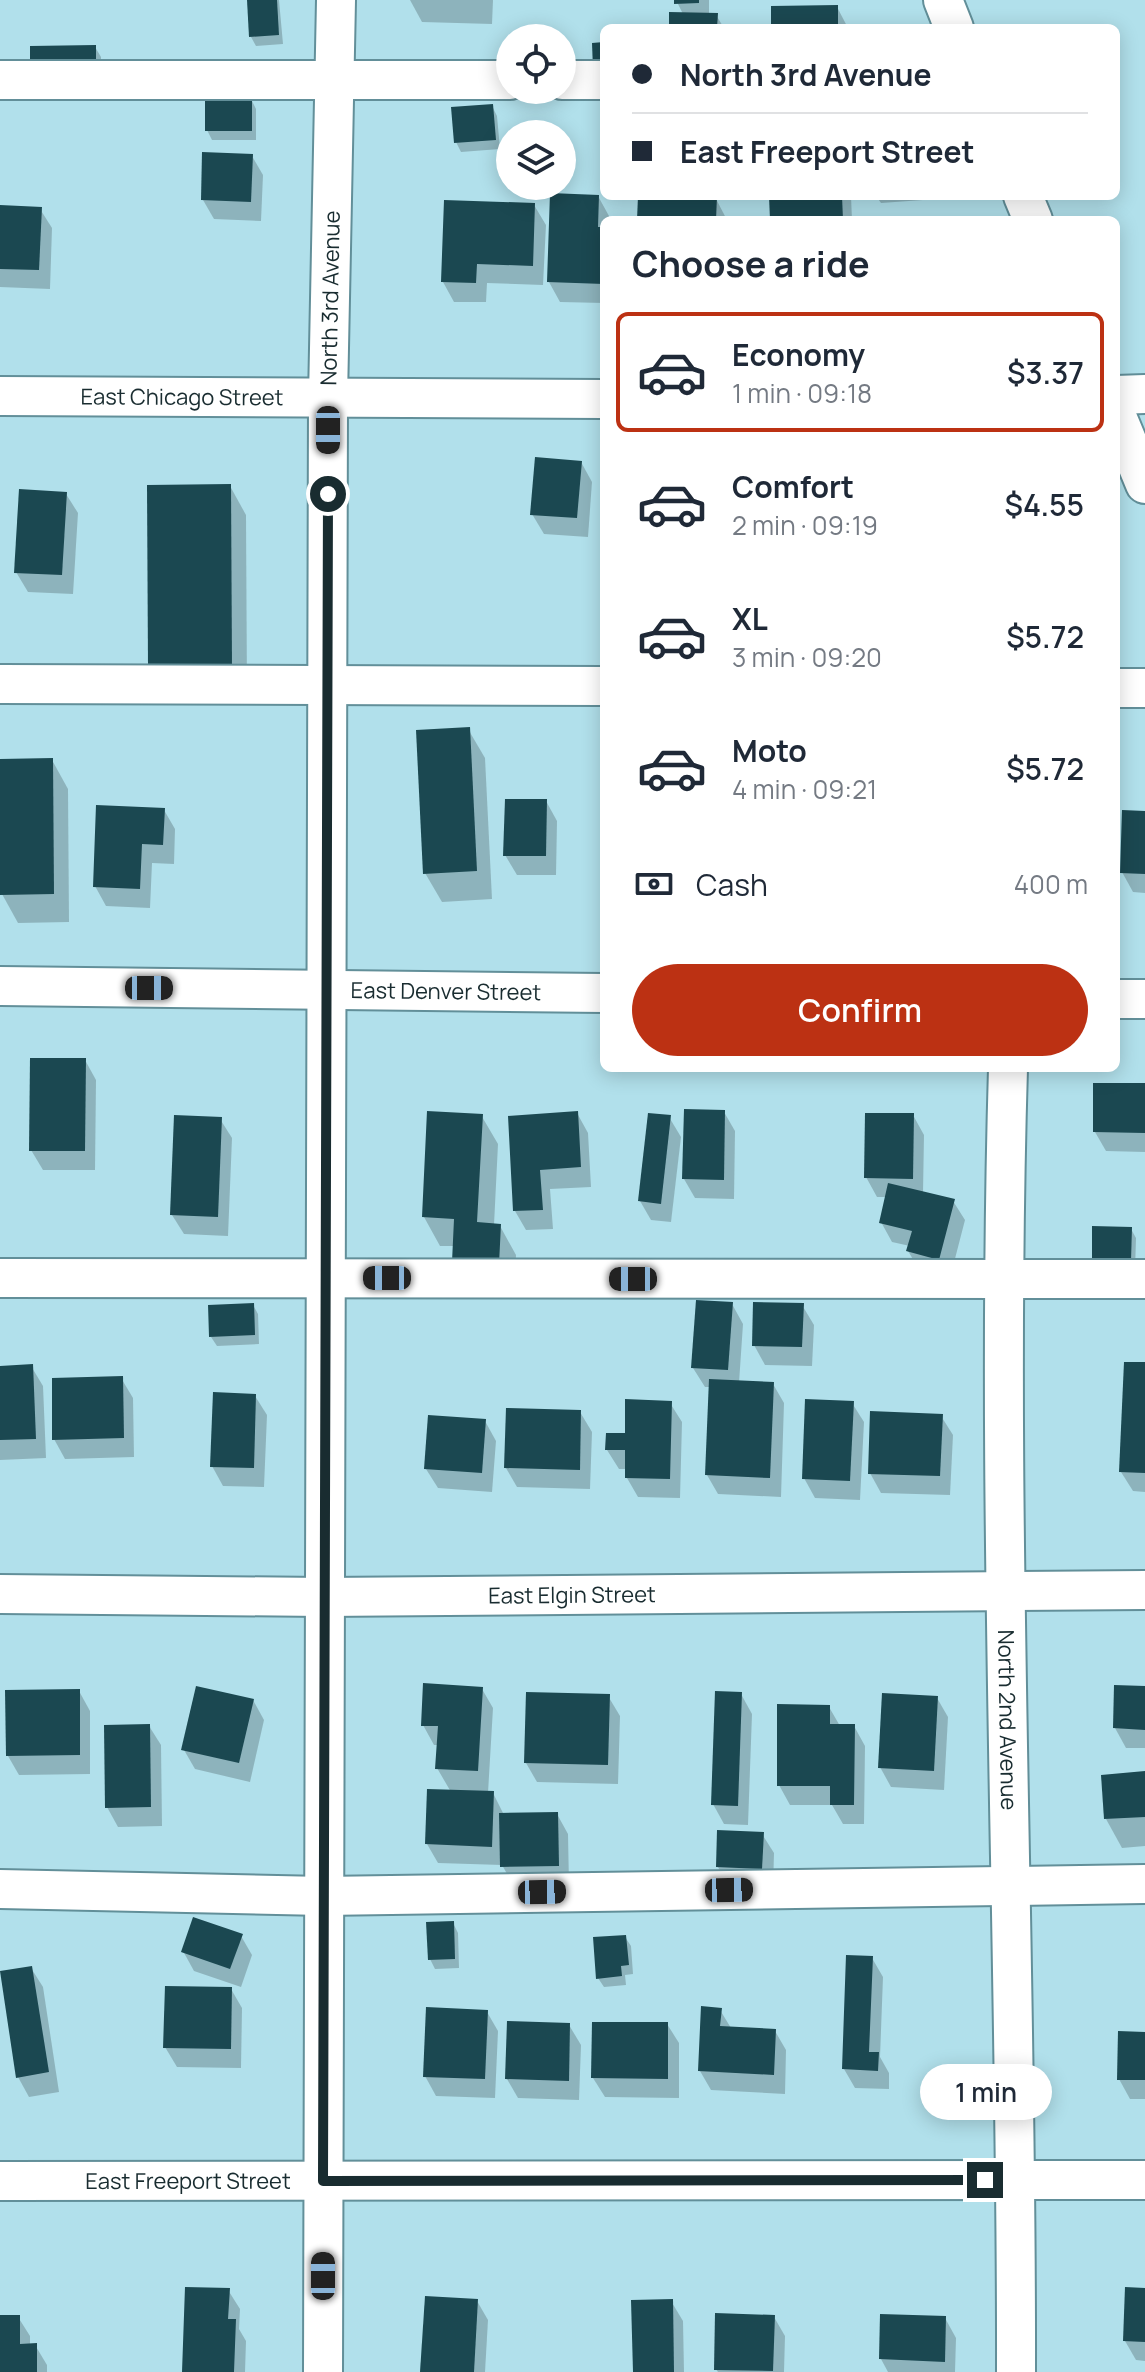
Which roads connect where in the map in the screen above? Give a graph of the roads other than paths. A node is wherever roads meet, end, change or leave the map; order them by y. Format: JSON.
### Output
{"nodes":[{"id":1,"x":336,"y":0,"type":"edge"},
{"id":2,"x":943,"y":0,"type":"edge"},
{"id":3,"x":952,"y":24,"type":"edge"},
{"id":4,"x":0,"y":80,"type":"edge"},
{"id":5,"x":334,"y":80,"type":"junction"},
{"id":6,"x":496,"y":80,"type":"edge"},
{"id":7,"x":576,"y":80,"type":"edge"},
{"id":8,"x":600,"y":80,"type":"edge"},
{"id":9,"x":1145,"y":394,"type":"edge"},
{"id":10,"x":1120,"y":395,"type":"edge"},
{"id":11,"x":0,"y":396,"type":"edge"},
{"id":12,"x":328,"y":398,"type":"junction"},
{"id":13,"x":600,"y":399,"type":"edge"},
{"id":14,"x":1120,"y":424,"type":"edge"},
{"id":15,"x":1145,"y":484,"type":"edge"},
{"id":16,"x":0,"y":684,"type":"edge"},
{"id":17,"x":328,"y":685,"type":"junction"},
{"id":18,"x":600,"y":686,"type":"edge"},
{"id":19,"x":1120,"y":688,"type":"edge"},
{"id":20,"x":1145,"y":688,"type":"edge"},
{"id":21,"x":0,"y":986,"type":"edge"},
{"id":22,"x":327,"y":990,"type":"junction"},
{"id":23,"x":600,"y":993,"type":"edge"},
{"id":24,"x":1120,"y":999,"type":"edge"},
{"id":25,"x":1145,"y":999,"type":"edge"},
{"id":26,"x":1008,"y":1072,"type":"edge"},
{"id":27,"x":0,"y":1278,"type":"edge"},
{"id":28,"x":326,"y":1278,"type":"junction"},
{"id":29,"x":1001,"y":1279,"type":"junction"},
{"id":30,"x":1145,"y":1279,"type":"edge"},
{"id":31,"x":1145,"y":1590,"type":"edge"},
{"id":32,"x":1004,"y":1591,"type":"junction"},
{"id":33,"x":0,"y":1594,"type":"edge"},
{"id":34,"x":323,"y":1597,"type":"junction"},
{"id":35,"x":1145,"y":1884,"type":"edge"},
{"id":36,"x":1010,"y":1886,"type":"junction"},
{"id":37,"x":0,"y":1889,"type":"edge"},
{"id":38,"x":323,"y":1896,"type":"junction"},
{"id":39,"x":1016,"y":2180,"type":"junction"},
{"id":40,"x":1145,"y":2180,"type":"edge"},
{"id":41,"x":0,"y":2181,"type":"edge"},
{"id":42,"x":323,"y":2181,"type":"junction"},
{"id":43,"x":323,"y":2372,"type":"edge"},
{"id":44,"x":1016,"y":2372,"type":"edge"}],
"edges":[{"from":1,"to":5,"type":"street","name":"North 3rd Avenue"},
{"from":2,"to":3,"type":"street"},
{"from":4,"to":5,"type":"street"},
{"from":5,"to":6,"type":"street"},
{"from":5,"to":12,"type":"street","name":"North 3rd Avenue"},
{"from":7,"to":8,"type":"street"},
{"from":9,"to":10,"type":"street"},
{"from":11,"to":12,"type":"street","name":"East Chicago Street"},
{"from":12,"to":13,"type":"street","name":"East Chicago Street"},
{"from":12,"to":17,"type":"street","name":"North 3rd Avenue"},
{"from":14,"to":15,"type":"street"},
{"from":16,"to":17,"type":"street"},
{"from":17,"to":18,"type":"street"},
{"from":17,"to":22,"type":"street","name":"North 3rd Avenue"},
{"from":19,"to":20,"type":"street"},
{"from":21,"to":22,"type":"street","name":"East Denver Street"},
{"from":22,"to":23,"type":"street","name":"East Denver Street"},
{"from":22,"to":28,"type":"street","name":"North 3rd Avenue"},
{"from":24,"to":25,"type":"street"},
{"from":26,"to":29,"type":"street","name":"North 2nd Avenue"},
{"from":27,"to":28,"type":"street"},
{"from":28,"to":29,"type":"street"},
{"from":28,"to":34,"type":"street","name":"North 3rd Avenue"},
{"from":29,"to":30,"type":"street"},
{"from":29,"to":32,"type":"street","name":"North 2nd Avenue"},
{"from":31,"to":32,"type":"street","name":"East Elgin Street"},
{"from":32,"to":34,"type":"street","name":"East Elgin Street"},
{"from":32,"to":36,"type":"street","name":"North 2nd Avenue"},
{"from":33,"to":34,"type":"street","name":"East Elgin Street"},
{"from":34,"to":38,"type":"street","name":"North 3rd Avenue"},
{"from":35,"to":36,"type":"street"},
{"from":36,"to":38,"type":"street"},
{"from":36,"to":39,"type":"street","name":"North 2nd Avenue"},
{"from":37,"to":38,"type":"street"},
{"from":38,"to":42,"type":"street","name":"North 3rd Avenue"},
{"from":39,"to":40,"type":"street","name":"East Freeport Street"},
{"from":39,"to":42,"type":"street","name":"East Freeport Street"},
{"from":39,"to":44,"type":"street","name":"North 2nd Avenue"},
{"from":41,"to":42,"type":"street","name":"East Freeport Street"},
{"from":42,"to":43,"type":"street","name":"North 3rd Avenue"}]}
